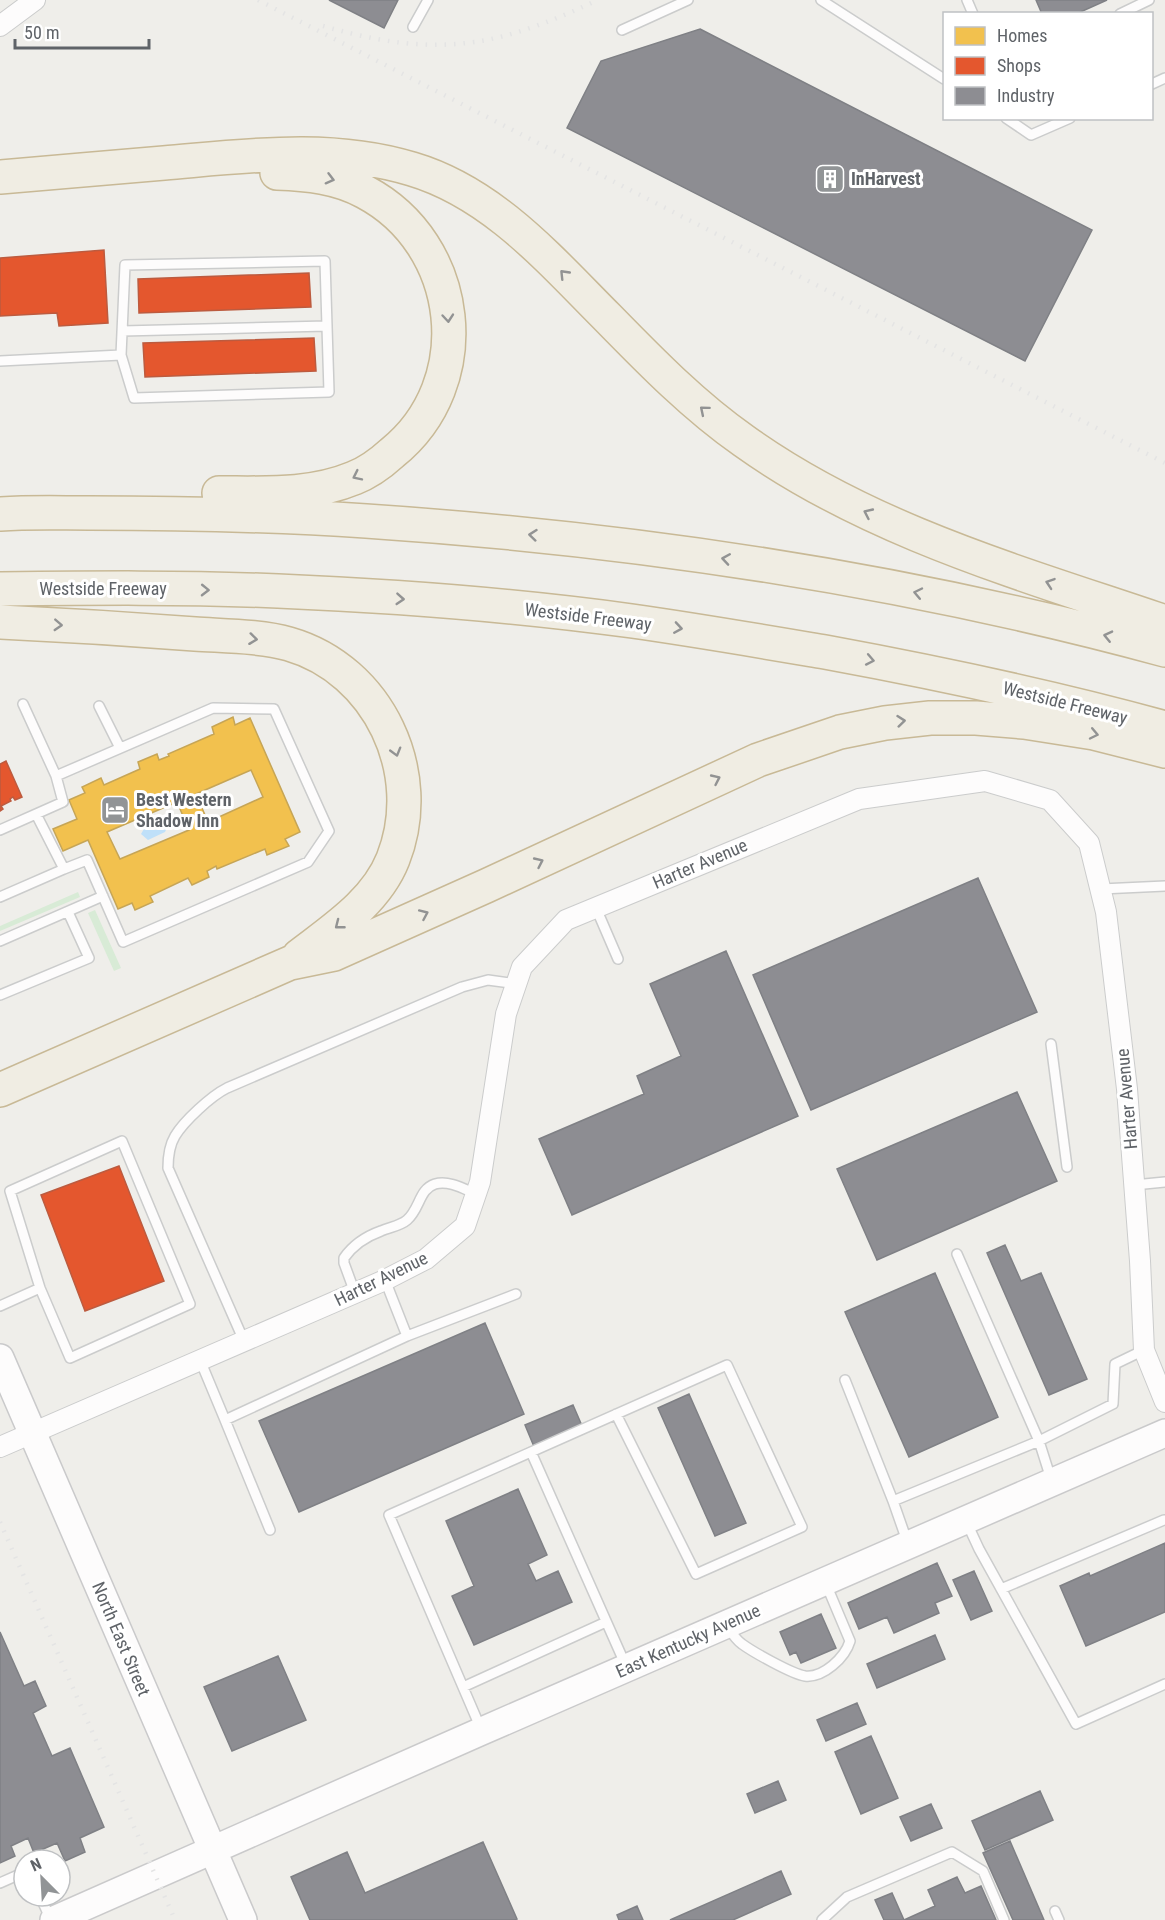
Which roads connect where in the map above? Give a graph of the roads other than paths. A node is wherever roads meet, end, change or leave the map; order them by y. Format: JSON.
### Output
{"nodes":[{"id":1,"x":35,"y":0,"type":"edge"},
{"id":2,"x":428,"y":0,"type":"edge"},
{"id":3,"x":688,"y":0,"type":"edge"},
{"id":4,"x":821,"y":0,"type":"edge"},
{"id":5,"x":1149,"y":0,"type":"edge"},
{"id":6,"x":1124,"y":12,"type":"edge"},
{"id":7,"x":0,"y":26,"type":"edge"},
{"id":8,"x":413,"y":27,"type":"dead end"},
{"id":9,"x":622,"y":30,"type":"dead end"},
{"id":10,"x":943,"y":78,"type":"edge"},
{"id":11,"x":1009,"y":120,"type":"edge"},
{"id":12,"x":1065,"y":120,"type":"edge"},
{"id":13,"x":0,"y":177,"type":"edge"},
{"id":14,"x":0,"y":194,"type":"edge"},
{"id":15,"x":327,"y":326,"type":"junction"},
{"id":16,"x":122,"y":331,"type":"junction"},
{"id":17,"x":121,"y":355,"type":"junction"},
{"id":18,"x":0,"y":361,"type":"edge"},
{"id":19,"x":2,"y":514,"type":"edge"},
{"id":20,"x":0,"y":589,"type":"edge"},
{"id":21,"x":0,"y":622,"type":"edge"},
{"id":22,"x":1165,"y":622,"type":"edge"},
{"id":23,"x":1165,"y":650,"type":"edge"},
{"id":24,"x":23,"y":704,"type":"dead end"},
{"id":25,"x":99,"y":706,"type":"dead end"},
{"id":26,"x":1165,"y":729,"type":"edge"},
{"id":27,"x":120,"y":748,"type":"junction"},
{"id":28,"x":1165,"y":751,"type":"edge"},
{"id":29,"x":56,"y":776,"type":"junction"},
{"id":30,"x":36,"y":814,"type":"junction"},
{"id":31,"x":0,"y":830,"type":"edge"},
{"id":32,"x":64,"y":868,"type":"junction"},
{"id":33,"x":1165,"y":886,"type":"edge"},
{"id":34,"x":1101,"y":889,"type":"junction"},
{"id":35,"x":103,"y":896,"type":"junction"},
{"id":36,"x":0,"y":897,"type":"edge"},
{"id":37,"x":596,"y":908,"type":"junction"},
{"id":38,"x":68,"y":912,"type":"junction"},
{"id":39,"x":0,"y":941,"type":"edge"},
{"id":40,"x":618,"y":959,"type":"dead end"},
{"id":41,"x":290,"y":963,"type":"junction"},
{"id":42,"x":517,"y":984,"type":"junction"},
{"id":43,"x":0,"y":995,"type":"edge"},
{"id":44,"x":1051,"y":1044,"type":"dead end"},
{"id":45,"x":0,"y":1090,"type":"edge"},
{"id":46,"x":1067,"y":1167,"type":"dead end"},
{"id":47,"x":1165,"y":1182,"type":"edge"},
{"id":48,"x":1134,"y":1185,"type":"junction"},
{"id":49,"x":476,"y":1194,"type":"junction"},
{"id":50,"x":957,"y":1254,"type":"dead end"},
{"id":51,"x":385,"y":1280,"type":"junction"},
{"id":52,"x":40,"y":1288,"type":"junction"},
{"id":53,"x":355,"y":1293,"type":"junction"},
{"id":54,"x":516,"y":1294,"type":"dead end"},
{"id":55,"x":0,"y":1306,"type":"edge"},
{"id":56,"x":407,"y":1336,"type":"junction"},
{"id":57,"x":244,"y":1341,"type":"junction"},
{"id":58,"x":1144,"y":1350,"type":"junction"},
{"id":59,"x":0,"y":1358,"type":"edge"},
{"id":60,"x":200,"y":1360,"type":"junction"},
{"id":61,"x":845,"y":1380,"type":"dead end"},
{"id":62,"x":1165,"y":1402,"type":"edge"},
{"id":63,"x":616,"y":1414,"type":"junction"},
{"id":64,"x":225,"y":1420,"type":"junction"},
{"id":65,"x":32,"y":1433,"type":"junction"},
{"id":66,"x":1165,"y":1433,"type":"edge"},
{"id":67,"x":1039,"y":1441,"type":"junction"},
{"id":68,"x":0,"y":1447,"type":"edge"},
{"id":69,"x":531,"y":1452,"type":"junction"},
{"id":70,"x":1052,"y":1482,"type":"junction"},
{"id":71,"x":893,"y":1501,"type":"junction"},
{"id":72,"x":966,"y":1520,"type":"junction"},
{"id":73,"x":1164,"y":1520,"type":"edge"},
{"id":74,"x":270,"y":1530,"type":"dead end"},
{"id":75,"x":909,"y":1545,"type":"junction"},
{"id":76,"x":825,"y":1581,"type":"junction"},
{"id":77,"x":1001,"y":1589,"type":"junction"},
{"id":78,"x":606,"y":1622,"type":"junction"},
{"id":79,"x":726,"y":1625,"type":"junction"},
{"id":80,"x":627,"y":1668,"type":"junction"},
{"id":81,"x":1165,"y":1684,"type":"edge"},
{"id":82,"x":463,"y":1687,"type":"junction"},
{"id":83,"x":482,"y":1731,"type":"junction"},
{"id":84,"x":212,"y":1850,"type":"junction"},
{"id":85,"x":53,"y":1920,"type":"edge"},
{"id":86,"x":243,"y":1920,"type":"edge"},
{"id":87,"x":822,"y":1920,"type":"edge"},
{"id":88,"x":1004,"y":1920,"type":"edge"}],
"edges":[{"from":1,"to":7,"type":"street"},
{"from":2,"to":8,"type":"lane"},
{"from":3,"to":9,"type":"lane"},
{"from":4,"to":10,"type":"lane"},
{"from":5,"to":6,"type":"lane"},
{"from":11,"to":12,"type":"lane"},
{"from":22,"to":13,"type":"highway","one_way":true},
{"from":14,"to":19,"type":"highway","one_way":true},
{"from":15,"to":16,"type":"lane"},
{"from":15,"to":16,"type":"lane"},
{"from":15,"to":17,"type":"lane"},
{"from":16,"to":17,"type":"lane"},
{"from":17,"to":18,"type":"lane"},
{"from":23,"to":19,"type":"highway","one_way":true},
{"from":20,"to":26,"type":"highway","name":"Westside Freeway","one_way":true},
{"from":21,"to":41,"type":"highway","one_way":true},
{"from":24,"to":29,"type":"lane"},
{"from":25,"to":27,"type":"lane"},
{"from":27,"to":29,"type":"lane"},
{"from":27,"to":35,"type":"lane"},
{"from":41,"to":28,"type":"highway","one_way":true},
{"from":29,"to":30,"type":"lane"},
{"from":30,"to":31,"type":"lane"},
{"from":30,"to":32,"type":"lane"},
{"from":32,"to":35,"type":"lane"},
{"from":32,"to":36,"type":"lane"},
{"from":33,"to":34,"type":"lane"},
{"from":34,"to":37,"type":"street","name":"Harter Avenue"},
{"from":34,"to":48,"type":"street","name":"Harter Avenue"},
{"from":35,"to":38,"type":"lane"},
{"from":37,"to":40,"type":"lane"},
{"from":37,"to":42,"type":"street","name":"Harter Avenue"},
{"from":38,"to":39,"type":"lane"},
{"from":38,"to":43,"type":"lane"},
{"from":41,"to":45,"type":"highway"},
{"from":42,"to":49,"type":"street","name":"Harter Avenue"},
{"from":42,"to":57,"type":"lane"},
{"from":44,"to":46,"type":"lane"},
{"from":47,"to":48,"type":"lane"},
{"from":48,"to":58,"type":"street","name":"Harter Avenue"},
{"from":49,"to":51,"type":"street","name":"Harter Avenue"},
{"from":49,"to":53,"type":"lane"},
{"from":50,"to":67,"type":"lane"},
{"from":51,"to":53,"type":"street","name":"Harter Avenue"},
{"from":51,"to":56,"type":"lane"},
{"from":52,"to":52,"type":"lane"},
{"from":52,"to":55,"type":"lane"},
{"from":53,"to":57,"type":"street","name":"Harter Avenue"},
{"from":54,"to":56,"type":"lane"},
{"from":56,"to":64,"type":"lane"},
{"from":57,"to":60,"type":"street","name":"Harter Avenue"},
{"from":58,"to":62,"type":"street","name":"Harter Avenue"},
{"from":58,"to":67,"type":"lane"},
{"from":59,"to":65,"type":"street","name":"North East Street"},
{"from":60,"to":64,"type":"lane"},
{"from":60,"to":65,"type":"street","name":"Harter Avenue"},
{"from":61,"to":71,"type":"lane"},
{"from":63,"to":63,"type":"lane"},
{"from":63,"to":69,"type":"lane"},
{"from":64,"to":74,"type":"lane"},
{"from":65,"to":68,"type":"street","name":"Harter Avenue"},
{"from":65,"to":84,"type":"street","name":"North East Street"},
{"from":66,"to":70,"type":"street","name":"East Kentucky Avenue"},
{"from":67,"to":70,"type":"lane"},
{"from":67,"to":71,"type":"lane"},
{"from":69,"to":78,"type":"lane"},
{"from":69,"to":82,"type":"lane"},
{"from":70,"to":72,"type":"street","name":"East Kentucky Avenue"},
{"from":71,"to":75,"type":"lane"},
{"from":72,"to":75,"type":"street","name":"East Kentucky Avenue"},
{"from":72,"to":77,"type":"lane"},
{"from":73,"to":77,"type":"lane"},
{"from":75,"to":76,"type":"street","name":"East Kentucky Avenue"},
{"from":76,"to":79,"type":"street","name":"East Kentucky Avenue"},
{"from":76,"to":79,"type":"lane"},
{"from":77,"to":81,"type":"lane"},
{"from":78,"to":80,"type":"lane"},
{"from":78,"to":82,"type":"lane"},
{"from":79,"to":80,"type":"street","name":"East Kentucky Avenue"},
{"from":80,"to":83,"type":"street","name":"East Kentucky Avenue"},
{"from":82,"to":83,"type":"lane"},
{"from":83,"to":84,"type":"street","name":"East Kentucky Avenue"},
{"from":84,"to":85,"type":"street","name":"East Kentucky Avenue"},
{"from":84,"to":86,"type":"street","name":"North East Street"},
{"from":87,"to":88,"type":"lane"}]}
